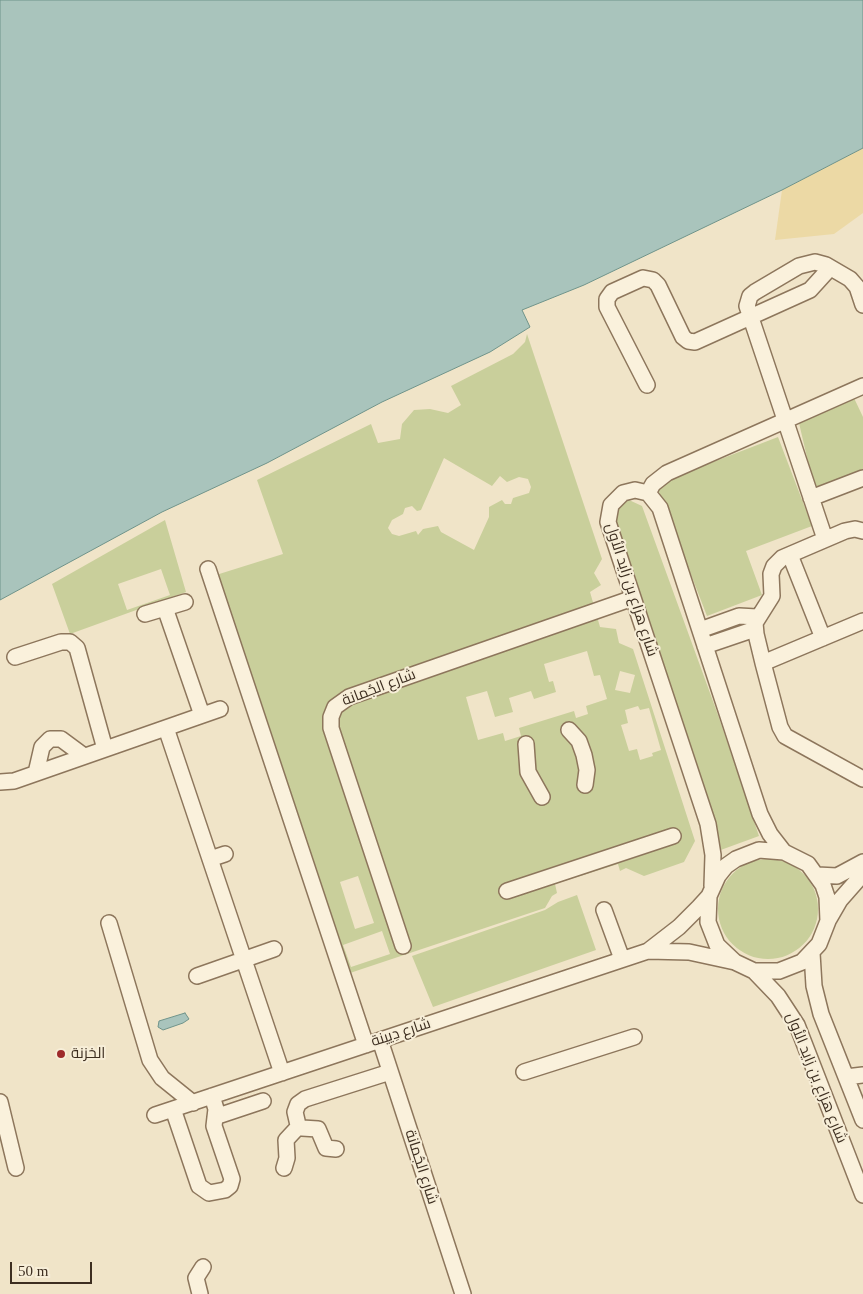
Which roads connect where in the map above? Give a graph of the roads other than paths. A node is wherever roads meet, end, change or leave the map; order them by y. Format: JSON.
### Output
{"nodes":[{"id":1,"x":830,"y":268,"type":"junction"},
{"id":2,"x":863,"y":305,"type":"edge"},
{"id":3,"x":749,"y":317,"type":"junction"},
{"id":4,"x":647,"y":385,"type":"dead end"},
{"id":5,"x":862,"y":390,"type":"edge"},
{"id":6,"x":785,"y":421,"type":"junction"},
{"id":7,"x":863,"y":478,"type":"edge"},
{"id":8,"x":648,"y":493,"type":"junction"},
{"id":9,"x":812,"y":498,"type":"junction"},
{"id":10,"x":863,"y":532,"type":"edge"},
{"id":11,"x":826,"y":539,"type":"junction"},
{"id":12,"x":790,"y":555,"type":"junction"},
{"id":13,"x":208,"y":570,"type":"dead end"},
{"id":14,"x":633,"y":598,"type":"junction"},
{"id":15,"x":185,"y":602,"type":"dead end"},
{"id":16,"x":165,"y":608,"type":"junction"},
{"id":17,"x":145,"y":614,"type":"dead end"},
{"id":18,"x":863,"y":621,"type":"edge"},
{"id":19,"x":756,"y":623,"type":"junction"},
{"id":20,"x":700,"y":630,"type":"junction"},
{"id":21,"x":823,"y":638,"type":"junction"},
{"id":22,"x":705,"y":646,"type":"junction"},
{"id":23,"x":15,"y":657,"type":"dead end"},
{"id":24,"x":763,"y":664,"type":"junction"},
{"id":25,"x":220,"y":709,"type":"dead end"},
{"id":26,"x":202,"y":715,"type":"junction"},
{"id":27,"x":166,"y":728,"type":"junction"},
{"id":28,"x":569,"y":730,"type":"dead end"},
{"id":29,"x":526,"y":744,"type":"dead end"},
{"id":30,"x":106,"y":749,"type":"junction"},
{"id":31,"x":84,"y":756,"type":"junction"},
{"id":32,"x":36,"y":773,"type":"junction"},
{"id":33,"x":863,"y":779,"type":"edge"},
{"id":34,"x":0,"y":782,"type":"edge"},
{"id":35,"x":585,"y":785,"type":"dead end"},
{"id":36,"x":542,"y":797,"type":"dead end"},
{"id":37,"x":673,"y":836,"type":"dead end"},
{"id":38,"x":784,"y":852,"type":"junction"},
{"id":39,"x":226,"y":854,"type":"dead end"},
{"id":40,"x":210,"y":859,"type":"junction"},
{"id":41,"x":863,"y":862,"type":"edge"},
{"id":42,"x":844,"y":873,"type":"junction"},
{"id":43,"x":817,"y":875,"type":"junction"},
{"id":44,"x":858,"y":880,"type":"edge"},
{"id":45,"x":507,"y":891,"type":"dead end"},
{"id":46,"x":710,"y":891,"type":"junction"},
{"id":47,"x":604,"y":910,"type":"dead end"},
{"id":48,"x":828,"y":921,"type":"junction"},
{"id":49,"x":109,"y":923,"type":"dead end"},
{"id":50,"x":403,"y":946,"type":"dead end"},
{"id":51,"x":274,"y":949,"type":"dead end"},
{"id":52,"x":648,"y":951,"type":"junction"},
{"id":53,"x":812,"y":953,"type":"junction"},
{"id":54,"x":622,"y":959,"type":"junction"},
{"id":55,"x":244,"y":960,"type":"junction"},
{"id":56,"x":735,"y":962,"type":"junction"},
{"id":57,"x":754,"y":971,"type":"junction"},
{"id":58,"x":197,"y":976,"type":"dead end"},
{"id":59,"x":634,"y":1037,"type":"dead end"},
{"id":60,"x":373,"y":1042,"type":"junction"},
{"id":61,"x":390,"y":1072,"type":"junction"},
{"id":62,"x":524,"y":1072,"type":"dead end"},
{"id":63,"x":282,"y":1073,"type":"junction"},
{"id":64,"x":863,"y":1075,"type":"edge"},
{"id":65,"x":846,"y":1077,"type":"junction"},
{"id":66,"x":212,"y":1096,"type":"junction"},
{"id":67,"x":262,"y":1101,"type":"dead end"},
{"id":68,"x":0,"y":1102,"type":"edge"},
{"id":69,"x":193,"y":1103,"type":"junction"},
{"id":70,"x":173,"y":1109,"type":"junction"},
{"id":71,"x":155,"y":1115,"type":"dead end"},
{"id":72,"x":215,"y":1117,"type":"junction"},
{"id":73,"x":863,"y":1120,"type":"edge"},
{"id":74,"x":298,"y":1126,"type":"junction"},
{"id":75,"x":336,"y":1149,"type":"dead end"},
{"id":76,"x":16,"y":1168,"type":"dead end"},
{"id":77,"x":284,"y":1168,"type":"dead end"},
{"id":78,"x":863,"y":1195,"type":"edge"},
{"id":79,"x":203,"y":1267,"type":"dead end"},
{"id":80,"x":200,"y":1294,"type":"edge"},
{"id":81,"x":462,"y":1294,"type":"edge"}],
"edges":[{"from":1,"to":2,"type":"street"},
{"from":1,"to":3,"type":"street"},
{"from":1,"to":3,"type":"street"},
{"from":3,"to":4,"type":"street"},
{"from":3,"to":6,"type":"street"},
{"from":5,"to":6,"type":"street"},
{"from":6,"to":8,"type":"street"},
{"from":6,"to":9,"type":"street"},
{"from":7,"to":9,"type":"street"},
{"from":8,"to":14,"type":"street","name":"شارع هزاع بن زايد الأول"},
{"from":8,"to":20,"type":"street"},
{"from":9,"to":11,"type":"street"},
{"from":10,"to":11,"type":"street"},
{"from":11,"to":12,"type":"street"},
{"from":12,"to":19,"type":"street"},
{"from":12,"to":21,"type":"street"},
{"from":13,"to":60,"type":"street","name":"شارع الجُمانة"},
{"from":14,"to":46,"type":"street","name":"شارع هزاع بن زايد الأول"},
{"from":14,"to":50,"type":"street","name":"شارع الجُمانة"},
{"from":15,"to":16,"type":"street"},
{"from":16,"to":17,"type":"street"},
{"from":16,"to":26,"type":"street"},
{"from":18,"to":21,"type":"street"},
{"from":19,"to":20,"type":"street"},
{"from":19,"to":22,"type":"street"},
{"from":19,"to":24,"type":"street"},
{"from":20,"to":22,"type":"street"},
{"from":21,"to":24,"type":"street"},
{"from":22,"to":38,"type":"street"},
{"from":23,"to":30,"type":"street"},
{"from":24,"to":33,"type":"street"},
{"from":25,"to":26,"type":"street"},
{"from":26,"to":27,"type":"street"},
{"from":27,"to":30,"type":"street"},
{"from":27,"to":40,"type":"street"},
{"from":28,"to":35,"type":"street"},
{"from":29,"to":36,"type":"street"},
{"from":30,"to":31,"type":"street"},
{"from":31,"to":32,"type":"street"},
{"from":31,"to":32,"type":"street"},
{"from":32,"to":34,"type":"street"},
{"from":37,"to":45,"type":"street"},
{"from":38,"to":43,"type":"street"},
{"from":38,"to":46,"type":"street"},
{"from":39,"to":40,"type":"street"},
{"from":40,"to":55,"type":"street"},
{"from":41,"to":42,"type":"street"},
{"from":42,"to":43,"type":"street"},
{"from":42,"to":44,"type":"street"},
{"from":43,"to":48,"type":"street"},
{"from":44,"to":48,"type":"street"},
{"from":46,"to":52,"type":"street","name":"شارع دِيينة"},
{"from":46,"to":56,"type":"street"},
{"from":47,"to":54,"type":"street"},
{"from":48,"to":53,"type":"street"},
{"from":49,"to":69,"type":"street"},
{"from":51,"to":55,"type":"street"},
{"from":52,"to":54,"type":"street","name":"شارع دِيينة"},
{"from":52,"to":56,"type":"street","name":"شارع دِيينة"},
{"from":53,"to":57,"type":"street"},
{"from":53,"to":65,"type":"street","name":"شارع هزاع بن زايد الأول"},
{"from":54,"to":60,"type":"street","name":"شارع دِيينة"},
{"from":55,"to":58,"type":"street"},
{"from":55,"to":63,"type":"street"},
{"from":56,"to":57,"type":"street"},
{"from":57,"to":78,"type":"street","name":"شارع هزاع بن زايد الأول"},
{"from":59,"to":62,"type":"street"},
{"from":60,"to":61,"type":"street","name":"شارع الجُمانة"},
{"from":60,"to":63,"type":"street","name":"شارع دِيينة"},
{"from":61,"to":74,"type":"street"},
{"from":61,"to":81,"type":"street","name":"شارع الجُمانة"},
{"from":63,"to":66,"type":"street","name":"شارع دِيينة"},
{"from":64,"to":65,"type":"street"},
{"from":65,"to":73,"type":"street","name":"شارع هزاع بن زايد الأول"},
{"from":66,"to":69,"type":"street","name":"شارع دِيينة"},
{"from":66,"to":72,"type":"street"},
{"from":67,"to":72,"type":"street"},
{"from":68,"to":76,"type":"street"},
{"from":69,"to":70,"type":"street","name":"شارع دِيينة"},
{"from":70,"to":71,"type":"street","name":"شارع دِيينة"},
{"from":70,"to":72,"type":"street"},
{"from":74,"to":75,"type":"street"},
{"from":74,"to":77,"type":"street"},
{"from":79,"to":80,"type":"street"}]}
